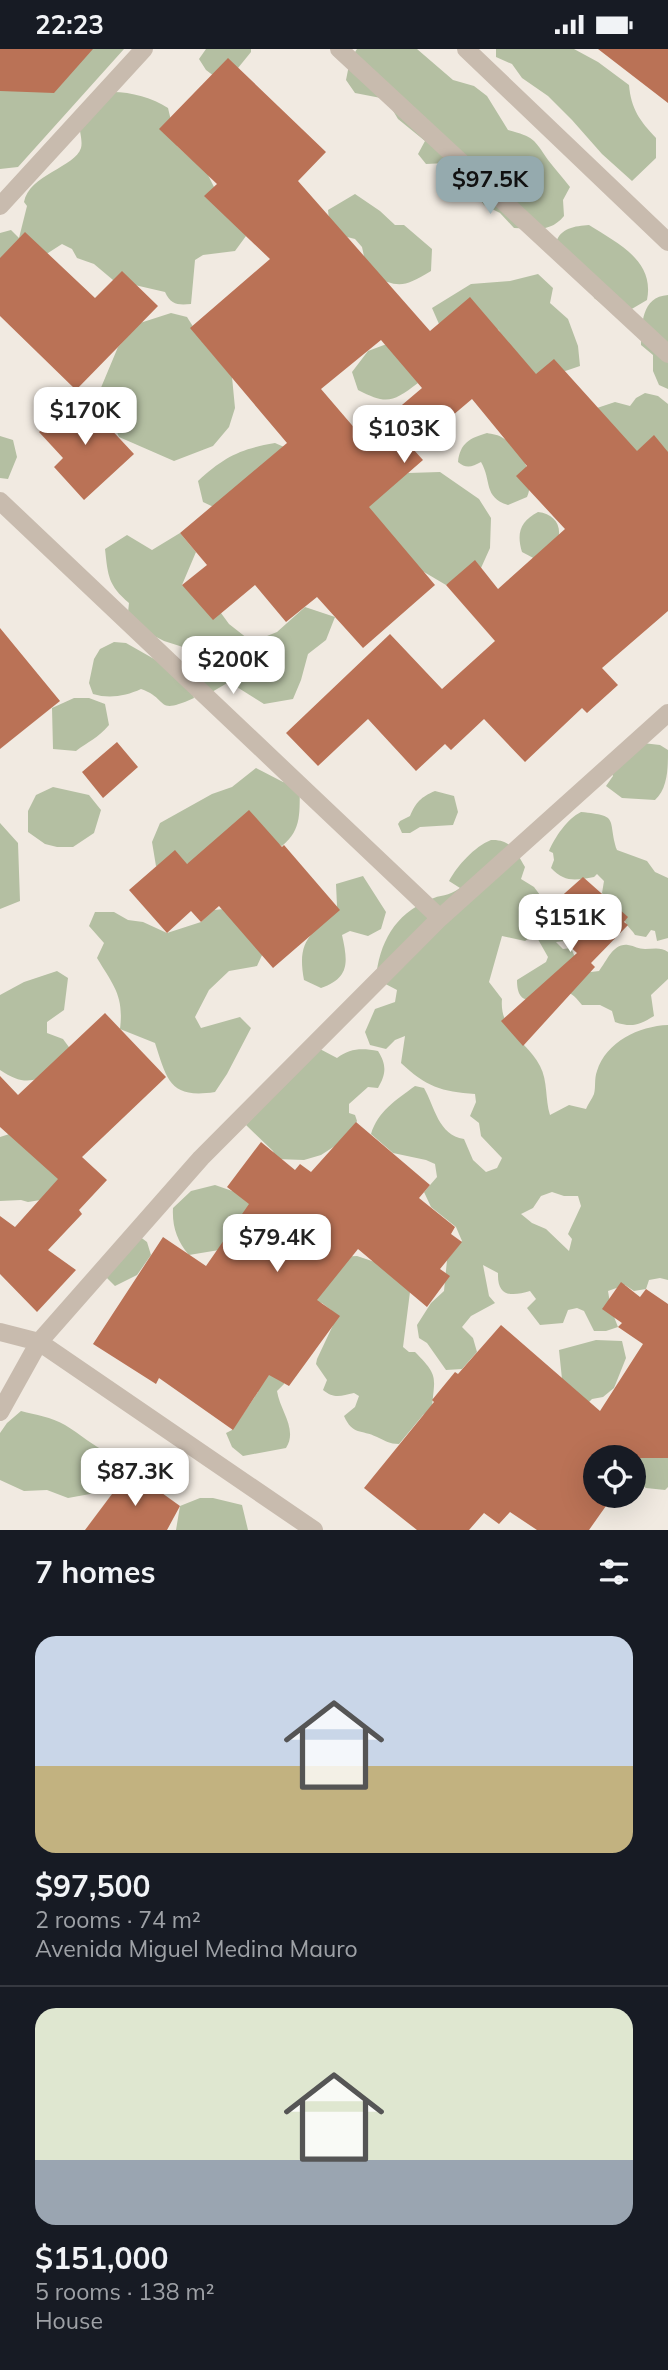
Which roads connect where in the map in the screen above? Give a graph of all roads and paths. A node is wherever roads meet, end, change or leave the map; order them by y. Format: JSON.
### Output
{"nodes":[{"id":1,"x":144,"y":49,"type":"edge"},
{"id":2,"x":339,"y":49,"type":"edge"},
{"id":3,"x":466,"y":49,"type":"edge"},
{"id":4,"x":0,"y":206,"type":"edge"},
{"id":5,"x":668,"y":242,"type":"edge"},
{"id":6,"x":668,"y":354,"type":"edge"},
{"id":7,"x":0,"y":501,"type":"edge"},
{"id":8,"x":668,"y":713,"type":"edge"},
{"id":9,"x":440,"y":918,"type":"junction"},
{"id":10,"x":0,"y":1332,"type":"edge"},
{"id":11,"x":39,"y":1342,"type":"junction"},
{"id":12,"x":0,"y":1412,"type":"edge"},
{"id":13,"x":314,"y":1530,"type":"edge"}],
"edges":[{"from":1,"to":4,"type":"street"},
{"from":2,"to":6,"type":"street"},
{"from":3,"to":5,"type":"street"},
{"from":7,"to":9,"type":"street"},
{"from":8,"to":9,"type":"street"},
{"from":9,"to":11,"type":"street"},
{"from":10,"to":11,"type":"street"},
{"from":11,"to":12,"type":"street"},
{"from":11,"to":13,"type":"street"}]}
